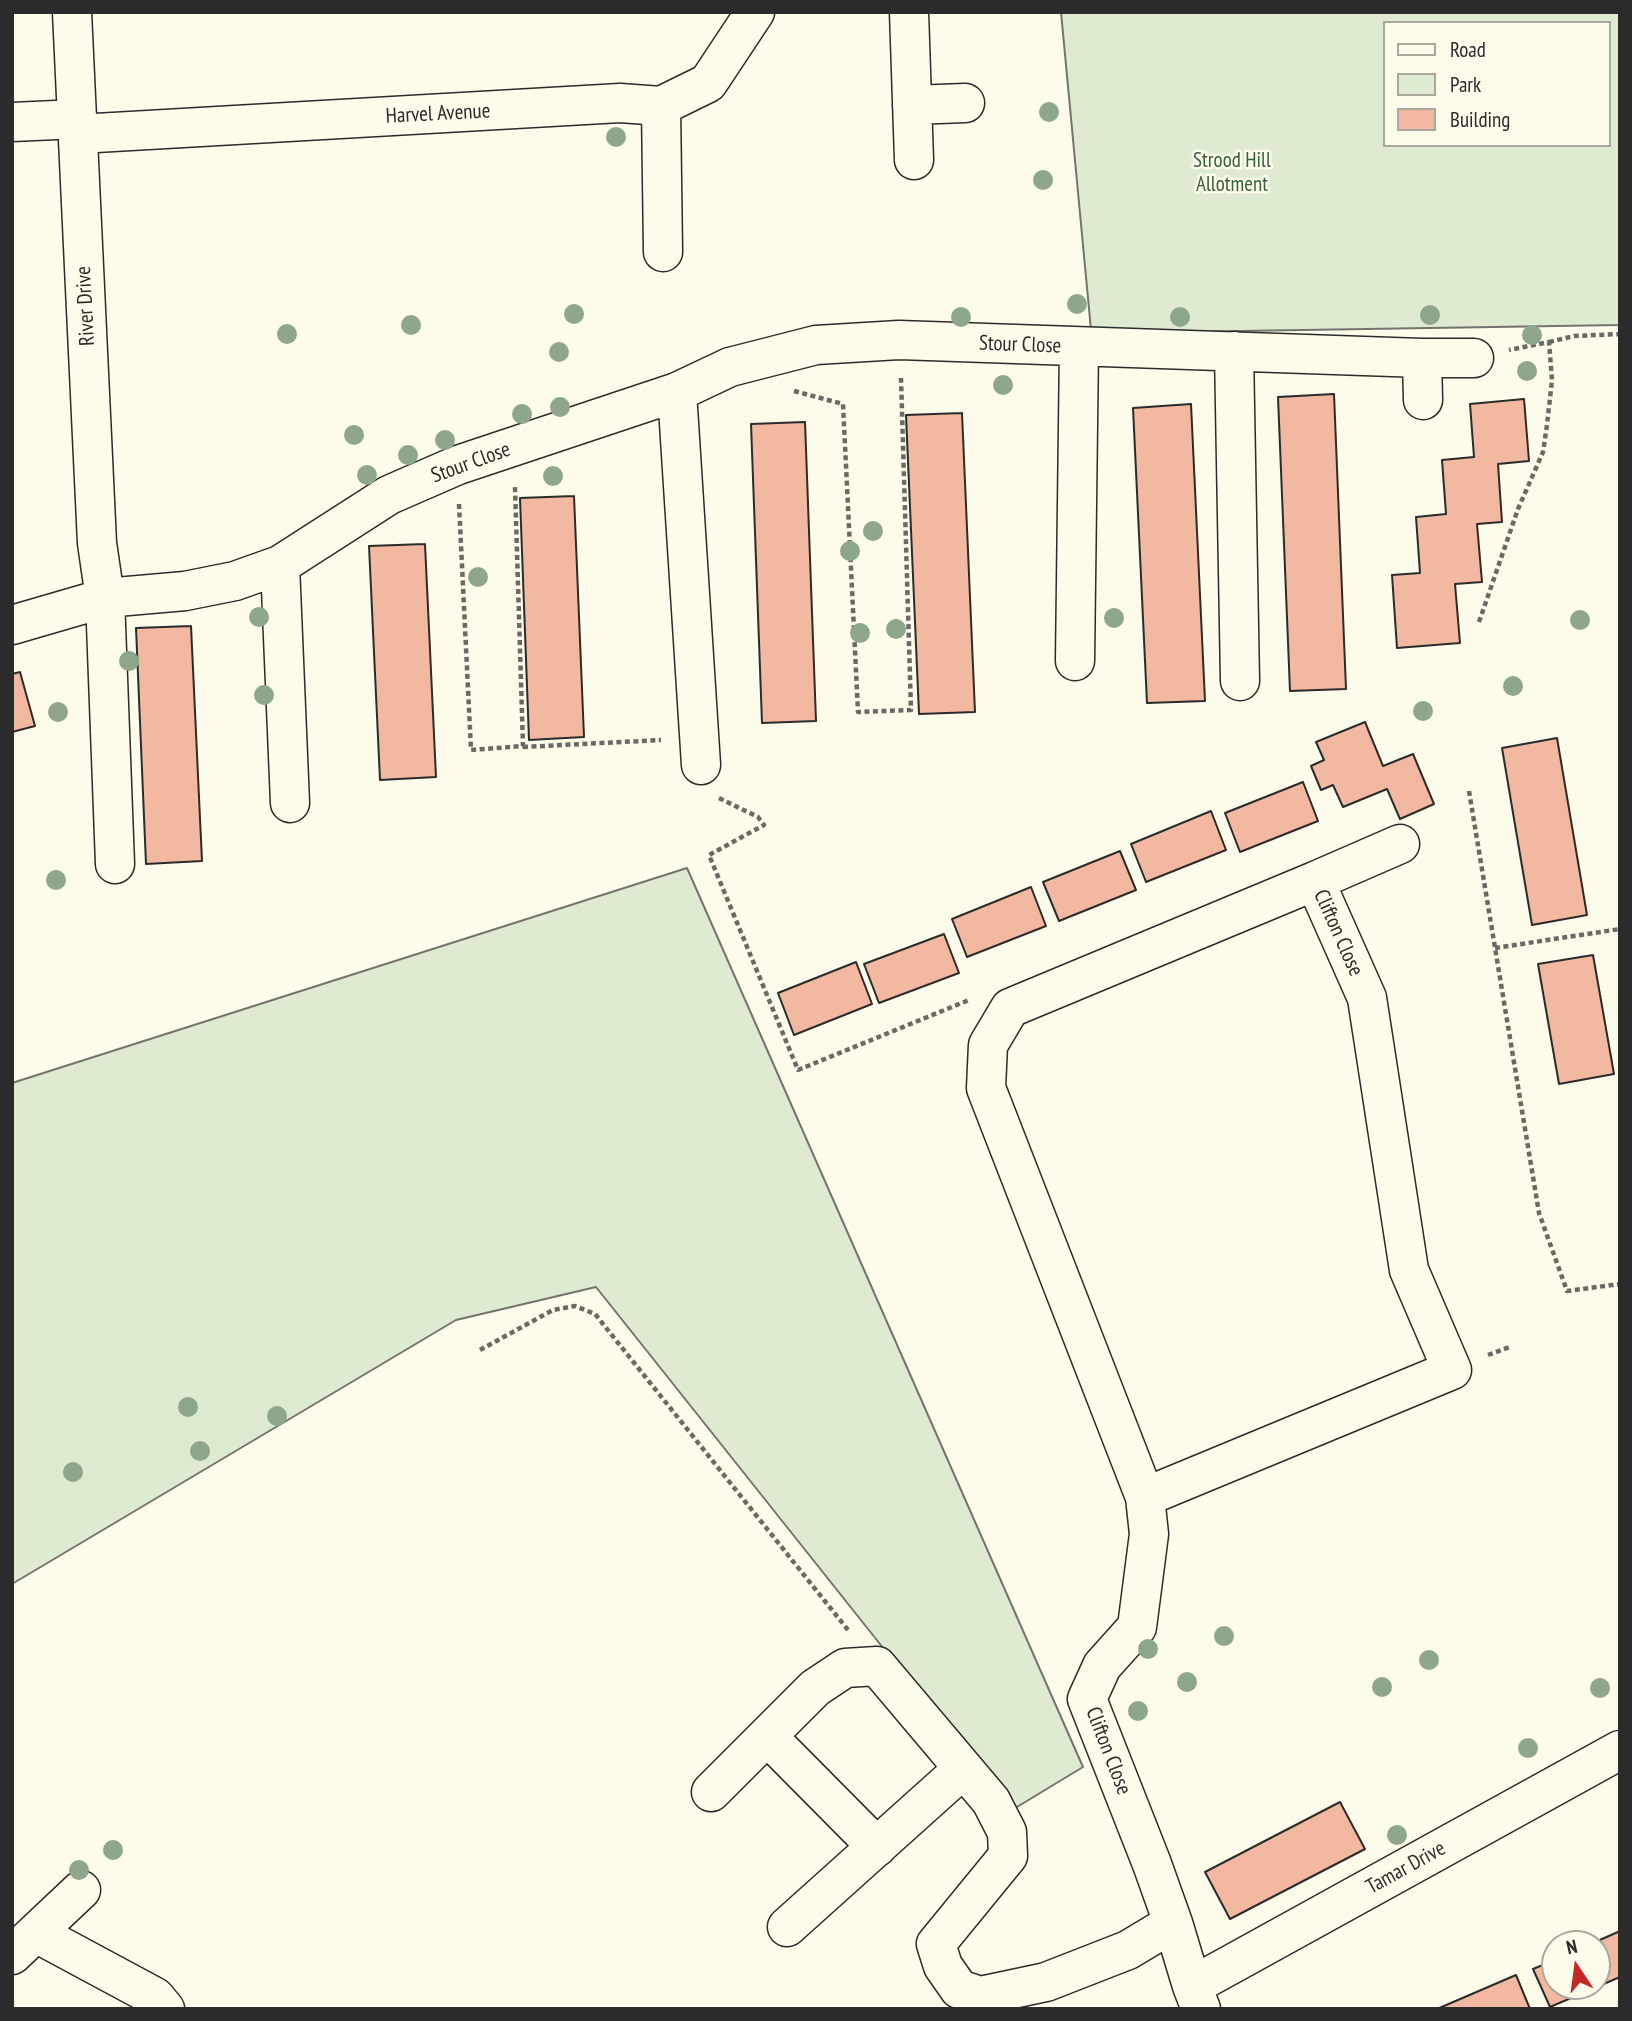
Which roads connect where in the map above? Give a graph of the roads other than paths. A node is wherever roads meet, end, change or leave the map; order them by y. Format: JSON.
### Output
{"nodes":[{"id":1,"x":72,"y":12,"type":"edge"},
{"id":2,"x":909,"y":12,"type":"edge"},
{"id":3,"x":748,"y":15,"type":"edge"},
{"id":4,"x":965,"y":103,"type":"dead end"},
{"id":5,"x":912,"y":105,"type":"junction"},
{"id":6,"x":661,"y":106,"type":"junction"},
{"id":7,"x":12,"y":122,"type":"edge"},
{"id":8,"x":78,"y":127,"type":"junction"},
{"id":9,"x":914,"y":160,"type":"dead end"},
{"id":10,"x":663,"y":252,"type":"dead end"},
{"id":11,"x":1079,"y":347,"type":"junction"},
{"id":12,"x":1234,"y":351,"type":"junction"},
{"id":13,"x":1422,"y":358,"type":"junction"},
{"id":14,"x":1474,"y":358,"type":"road end"},
{"id":15,"x":677,"y":392,"type":"junction"},
{"id":16,"x":1423,"y":400,"type":"dead end"},
{"id":17,"x":280,"y":565,"type":"junction"},
{"id":18,"x":106,"y":598,"type":"junction"},
{"id":19,"x":12,"y":625,"type":"edge"},
{"id":20,"x":1075,"y":661,"type":"dead end"},
{"id":21,"x":1240,"y":681,"type":"dead end"},
{"id":22,"x":704,"y":766,"type":"road end"},
{"id":23,"x":290,"y":803,"type":"dead end"},
{"id":24,"x":1400,"y":844,"type":"dead end"},
{"id":25,"x":116,"y":864,"type":"dead end"},
{"id":26,"x":1315,"y":881,"type":"junction"},
{"id":27,"x":1145,"y":1497,"type":"junction"},
{"id":28,"x":767,"y":1736,"type":"junction"},
{"id":29,"x":1620,"y":1751,"type":"edge"},
{"id":30,"x":963,"y":1769,"type":"junction"},
{"id":31,"x":711,"y":1792,"type":"dead end"},
{"id":32,"x":877,"y":1847,"type":"junction"},
{"id":33,"x":81,"y":1890,"type":"dead end"},
{"id":34,"x":1173,"y":1923,"type":"junction"},
{"id":35,"x":787,"y":1927,"type":"dead end"},
{"id":36,"x":21,"y":1938,"type":"edge"},
{"id":37,"x":1196,"y":1998,"type":"edge"},
{"id":38,"x":165,"y":2009,"type":"edge"}],
"edges":[{"from":1,"to":8,"type":"street","name":"River Drive"},
{"from":2,"to":5,"type":"street"},
{"from":3,"to":6,"type":"street"},
{"from":4,"to":5,"type":"street"},
{"from":5,"to":9,"type":"street"},
{"from":6,"to":8,"type":"street","name":"Harvel Avenue"},
{"from":6,"to":10,"type":"street"},
{"from":7,"to":8,"type":"street","name":"Harvel Avenue"},
{"from":8,"to":18,"type":"street","name":"River Drive"},
{"from":11,"to":12,"type":"street","name":"Stour Close"},
{"from":11,"to":15,"type":"street","name":"Stour Close"},
{"from":11,"to":20,"type":"street","name":"Stour Close"},
{"from":12,"to":13,"type":"street","name":"Stour Close"},
{"from":12,"to":21,"type":"street"},
{"from":13,"to":14,"type":"street","name":"Stour Close"},
{"from":13,"to":16,"type":"street"},
{"from":15,"to":17,"type":"street","name":"Stour Close"},
{"from":15,"to":22,"type":"street"},
{"from":17,"to":18,"type":"street","name":"Stour Close"},
{"from":17,"to":23,"type":"street"},
{"from":18,"to":19,"type":"street"},
{"from":18,"to":25,"type":"street","name":"River Drive"},
{"from":24,"to":26,"type":"street"},
{"from":26,"to":27,"type":"street","name":"Clifton Close"},
{"from":26,"to":27,"type":"street","name":"Clifton Close"},
{"from":27,"to":34,"type":"street","name":"Clifton Close"},
{"from":28,"to":30,"type":"street"},
{"from":28,"to":31,"type":"street"},
{"from":28,"to":32,"type":"street"},
{"from":29,"to":37,"type":"street","name":"Tamar Drive"},
{"from":30,"to":32,"type":"street"},
{"from":30,"to":34,"type":"street"},
{"from":32,"to":35,"type":"street"},
{"from":33,"to":36,"type":"street"},
{"from":34,"to":37,"type":"street","name":"Clifton Close"},
{"from":36,"to":38,"type":"street"}]}
